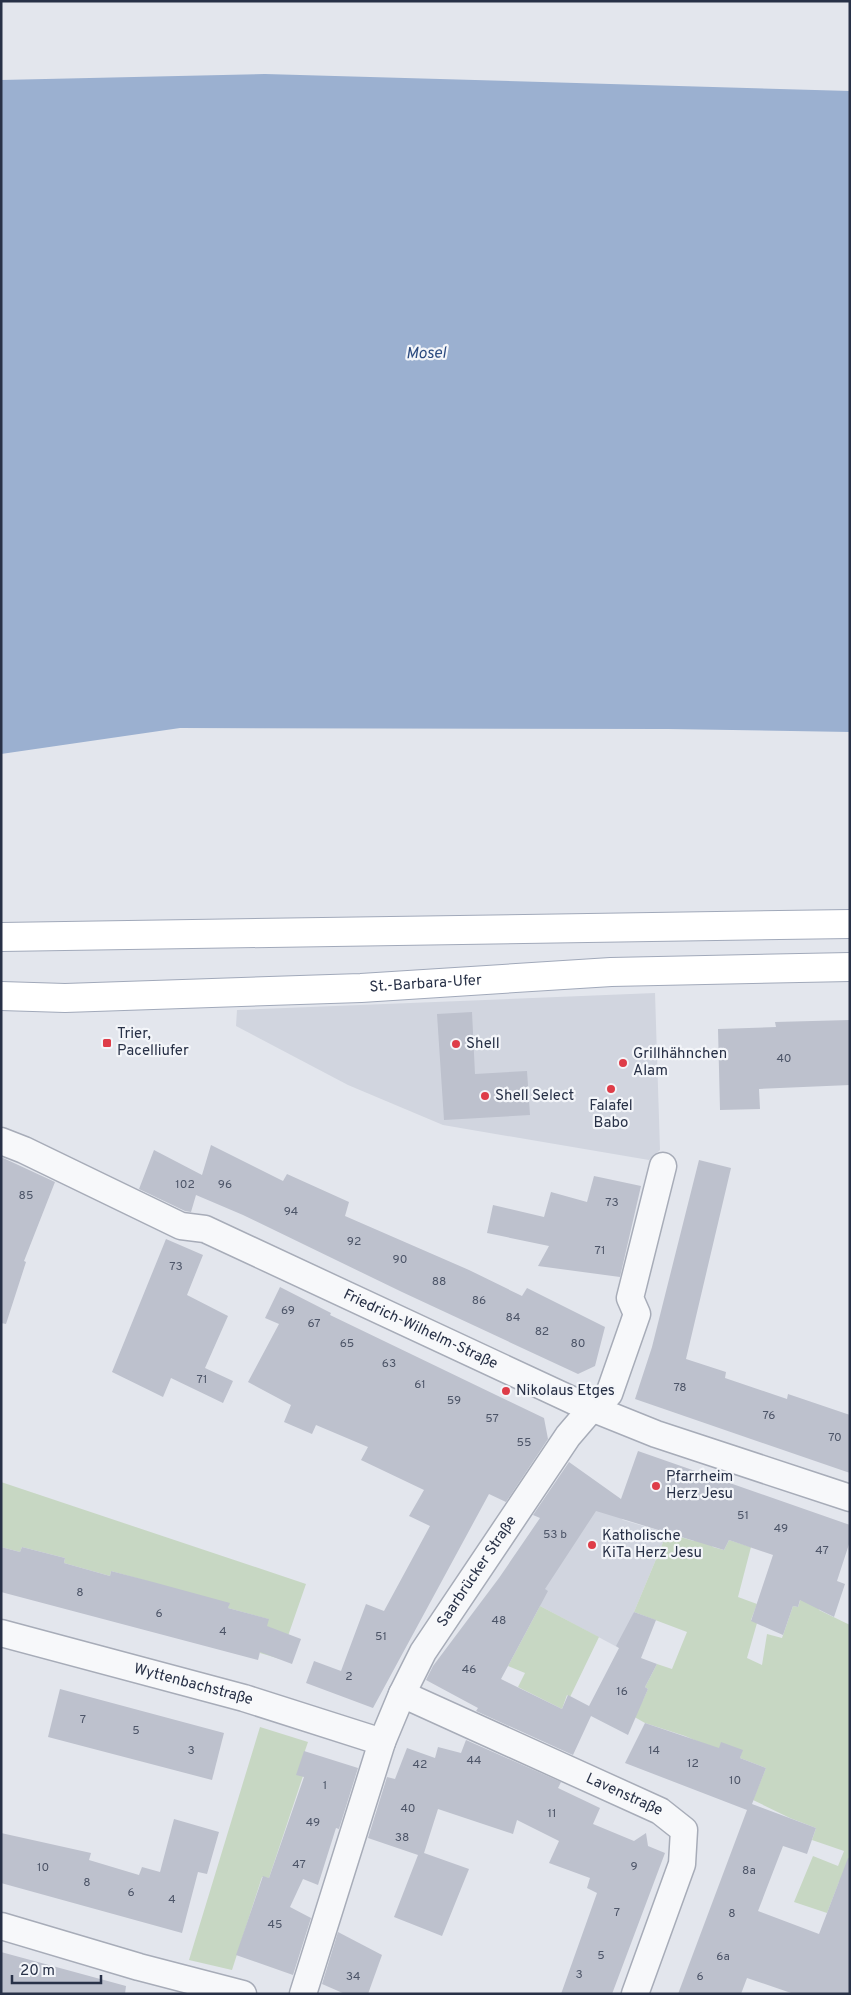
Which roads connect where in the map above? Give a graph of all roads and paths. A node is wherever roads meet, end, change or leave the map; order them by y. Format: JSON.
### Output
{"nodes":[{"id":1,"x":850,"y":924,"type":"edge"},
{"id":2,"x":1,"y":937,"type":"edge"},
{"id":3,"x":850,"y":967,"type":"edge"},
{"id":4,"x":1,"y":996,"type":"edge"},
{"id":5,"x":1,"y":1141,"type":"edge"},
{"id":6,"x":663,"y":1166,"type":"dead end"},
{"id":7,"x":592,"y":1408,"type":"junction"},
{"id":8,"x":850,"y":1498,"type":"edge"},
{"id":9,"x":1,"y":1633,"type":"edge"},
{"id":10,"x":402,"y":1694,"type":"junction"},
{"id":11,"x":382,"y":1742,"type":"junction"},
{"id":12,"x":1,"y":1926,"type":"edge"},
{"id":13,"x":243,"y":1994,"type":"edge"},
{"id":14,"x":303,"y":1994,"type":"edge"},
{"id":15,"x":635,"y":1994,"type":"edge"}],
"edges":[{"from":1,"to":2,"type":"main road"},
{"from":3,"to":4,"type":"main road","name":"St.-Barbara-Ufer"},
{"from":5,"to":7,"type":"street","name":"Friedrich-Wilhelm-Straße"},
{"from":6,"to":7,"type":"street","name":"Saarbrücker Straße"},
{"from":7,"to":8,"type":"street","name":"Friedrich-Wilhelm-Straße"},
{"from":7,"to":10,"type":"street","name":"Saarbrücker Straße"},
{"from":9,"to":11,"type":"street","name":"Wyttenbachstraße"},
{"from":10,"to":11,"type":"street","name":"Saarbrücker Straße"},
{"from":10,"to":15,"type":"street","name":"Lavenstraße"},
{"from":11,"to":14,"type":"street","name":"Saarbrücker Straße"},
{"from":12,"to":13,"type":"street"}]}
